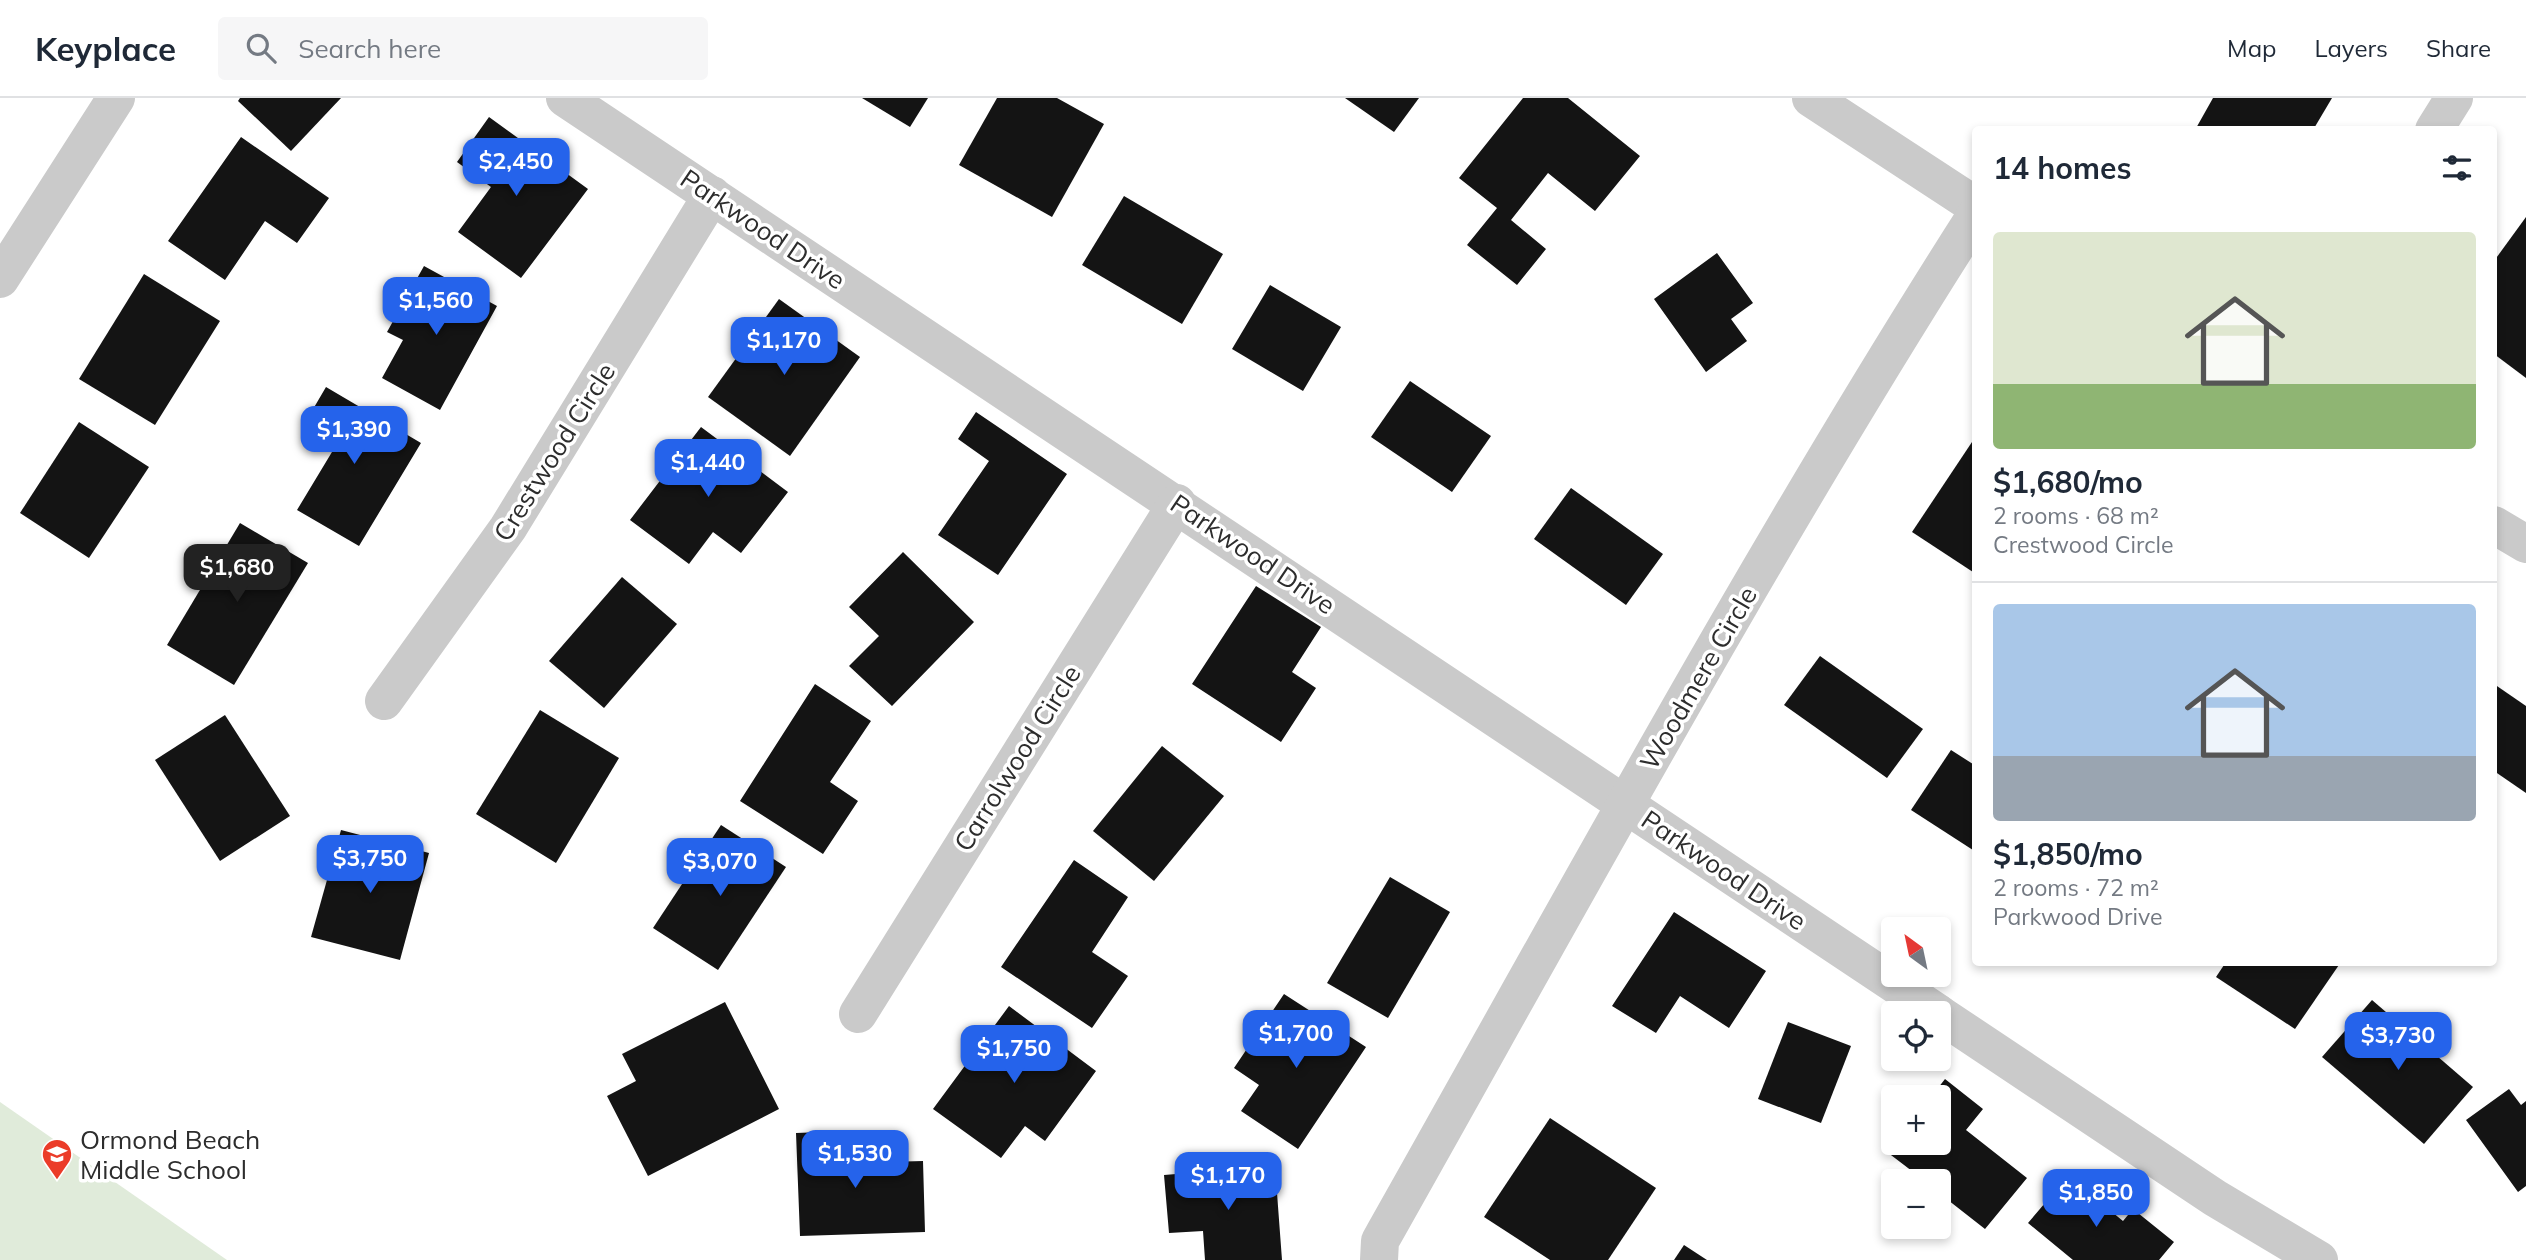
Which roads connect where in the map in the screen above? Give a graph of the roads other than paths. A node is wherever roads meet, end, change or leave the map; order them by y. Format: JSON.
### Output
{"nodes":[{"id":1,"x":116,"y":98,"type":"edge"},
{"id":2,"x":565,"y":98,"type":"edge"},
{"id":3,"x":1811,"y":98,"type":"edge"},
{"id":4,"x":2454,"y":98,"type":"edge"},
{"id":5,"x":2436,"y":126,"type":"edge"},
{"id":6,"x":712,"y":195,"type":"junction"},
{"id":7,"x":1972,"y":203,"type":"edge"},
{"id":8,"x":1972,"y":221,"type":"edge"},
{"id":9,"x":0,"y":279,"type":"edge"},
{"id":10,"x":1177,"y":503,"type":"junction"},
{"id":11,"x":2497,"y":527,"type":"edge"},
{"id":12,"x":2526,"y":544,"type":"edge"},
{"id":13,"x":384,"y":701,"type":"dead end"},
{"id":14,"x":1626,"y":804,"type":"junction"},
{"id":15,"x":1920,"y":1001,"type":"edge"},
{"id":16,"x":858,"y":1014,"type":"dead end"},
{"id":17,"x":1951,"y":1022,"type":"edge"},
{"id":18,"x":1379,"y":1260,"type":"edge"},
{"id":19,"x":2319,"y":1260,"type":"edge"}],
"edges":[{"from":1,"to":9,"type":"street"},
{"from":2,"to":6,"type":"street","name":"Parkwood Drive"},
{"from":3,"to":7,"type":"street"},
{"from":4,"to":5,"type":"street"},
{"from":6,"to":10,"type":"street","name":"Parkwood Drive"},
{"from":6,"to":13,"type":"street","name":"Crestwood Circle"},
{"from":8,"to":14,"type":"street","name":"Woodmere Circle"},
{"from":10,"to":14,"type":"street","name":"Parkwood Drive"},
{"from":10,"to":16,"type":"street","name":"Carrolwood Circle"},
{"from":11,"to":12,"type":"street"},
{"from":14,"to":15,"type":"street","name":"Parkwood Drive"},
{"from":14,"to":18,"type":"street","name":"Woodmere Circle"},
{"from":17,"to":19,"type":"street","name":"Parkwood Drive"}]}
